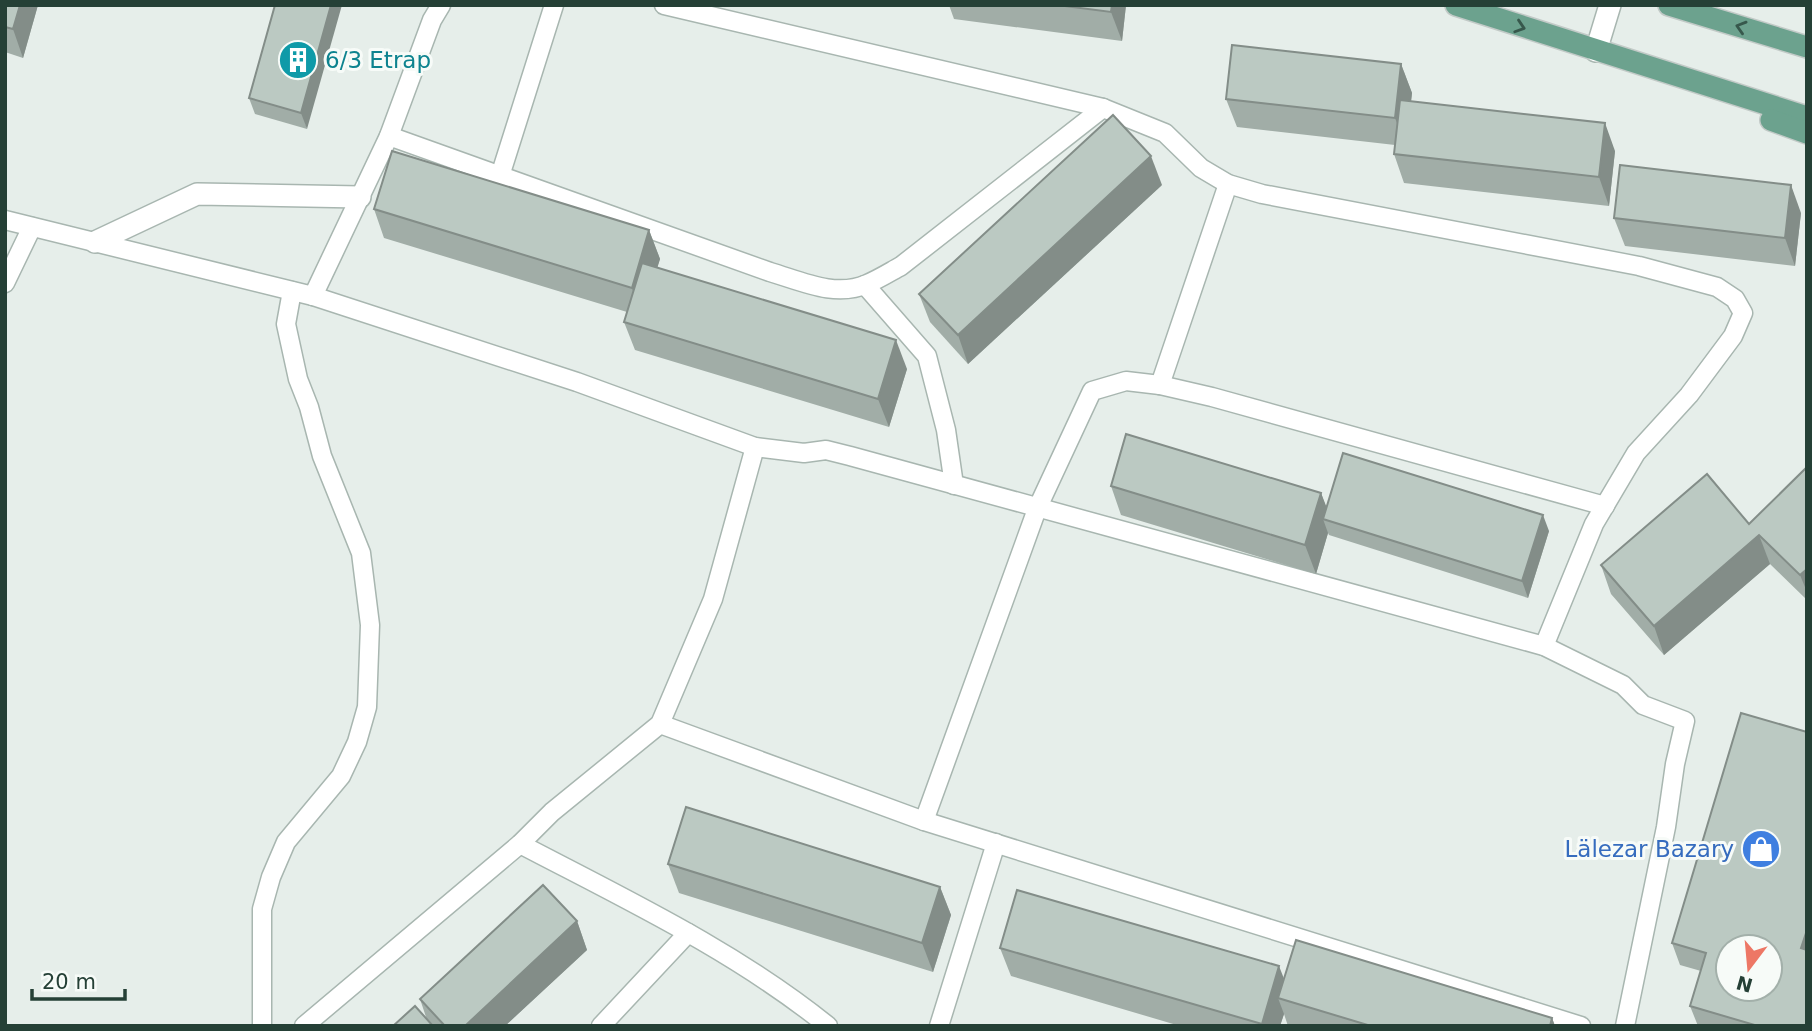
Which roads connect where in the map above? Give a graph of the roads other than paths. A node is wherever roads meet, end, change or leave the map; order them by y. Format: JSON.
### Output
{"nodes":[{"id":1,"x":441,"y":5,"type":"edge"},
{"id":2,"x":554,"y":5,"type":"edge"},
{"id":3,"x":664,"y":5,"type":"edge"},
{"id":4,"x":1456,"y":5,"type":"edge"},
{"id":5,"x":1610,"y":5,"type":"edge"},
{"id":6,"x":1669,"y":5,"type":"edge"},
{"id":7,"x":1807,"y":47,"type":"edge"},
{"id":8,"x":1597,"y":51,"type":"junction"},
{"id":9,"x":1103,"y":108,"type":"junction"},
{"id":10,"x":1807,"y":117,"type":"edge"},
{"id":11,"x":1807,"y":133,"type":"edge"},
{"id":12,"x":389,"y":136,"type":"junction"},
{"id":13,"x":500,"y":176,"type":"junction"},
{"id":14,"x":1228,"y":184,"type":"junction"},
{"id":15,"x":360,"y":197,"type":"junction"},
{"id":16,"x":5,"y":220,"type":"edge"},
{"id":17,"x":32,"y":227,"type":"junction"},
{"id":18,"x":95,"y":242,"type":"junction"},
{"id":19,"x":5,"y":283,"type":"edge"},
{"id":20,"x":865,"y":285,"type":"junction"},
{"id":21,"x":292,"y":291,"type":"junction"},
{"id":22,"x":313,"y":296,"type":"junction"},
{"id":23,"x":1160,"y":385,"type":"junction"},
{"id":24,"x":755,"y":447,"type":"junction"},
{"id":25,"x":954,"y":485,"type":"junction"},
{"id":26,"x":1605,"y":506,"type":"junction"},
{"id":27,"x":1037,"y":509,"type":"junction"},
{"id":28,"x":1544,"y":646,"type":"junction"},
{"id":29,"x":660,"y":724,"type":"junction"},
{"id":30,"x":924,"y":821,"type":"junction"},
{"id":31,"x":996,"y":843,"type":"junction"},
{"id":32,"x":520,"y":844,"type":"junction"},
{"id":33,"x":688,"y":933,"type":"junction"},
{"id":34,"x":262,"y":1026,"type":"edge"},
{"id":35,"x":304,"y":1026,"type":"edge"},
{"id":36,"x":601,"y":1026,"type":"edge"},
{"id":37,"x":828,"y":1026,"type":"edge"},
{"id":38,"x":939,"y":1026,"type":"edge"},
{"id":39,"x":1581,"y":1026,"type":"edge"},
{"id":40,"x":1625,"y":1026,"type":"edge"}],
"edges":[{"from":1,"to":12,"type":"lane"},
{"from":2,"to":13,"type":"lane"},
{"from":3,"to":9,"type":"lane"},
{"from":4,"to":8,"type":"main road","one_way":true},
{"from":5,"to":8,"type":"street"},
{"from":7,"to":6,"type":"main road","one_way":true},
{"from":8,"to":10,"type":"main road"},
{"from":8,"to":11,"type":"main road"},
{"from":9,"to":14,"type":"lane"},
{"from":9,"to":20,"type":"lane"},
{"from":12,"to":13,"type":"lane"},
{"from":12,"to":15,"type":"lane"},
{"from":13,"to":20,"type":"lane"},
{"from":14,"to":23,"type":"lane"},
{"from":14,"to":26,"type":"lane"},
{"from":15,"to":18,"type":"street"},
{"from":15,"to":22,"type":"lane"},
{"from":16,"to":17,"type":"lane"},
{"from":17,"to":18,"type":"lane"},
{"from":17,"to":19,"type":"lane"},
{"from":18,"to":21,"type":"lane"},
{"from":20,"to":25,"type":"lane"},
{"from":21,"to":22,"type":"lane"},
{"from":21,"to":34,"type":"lane"},
{"from":22,"to":24,"type":"lane"},
{"from":23,"to":26,"type":"lane"},
{"from":23,"to":27,"type":"lane"},
{"from":24,"to":25,"type":"lane"},
{"from":24,"to":29,"type":"lane"},
{"from":25,"to":27,"type":"lane"},
{"from":26,"to":28,"type":"lane"},
{"from":27,"to":28,"type":"lane"},
{"from":27,"to":30,"type":"lane"},
{"from":28,"to":40,"type":"lane"},
{"from":29,"to":30,"type":"lane"},
{"from":29,"to":32,"type":"lane"},
{"from":30,"to":31,"type":"lane"},
{"from":31,"to":38,"type":"lane"},
{"from":31,"to":39,"type":"lane"},
{"from":32,"to":33,"type":"lane"},
{"from":32,"to":35,"type":"lane"},
{"from":33,"to":36,"type":"lane"},
{"from":33,"to":37,"type":"lane"}]}
